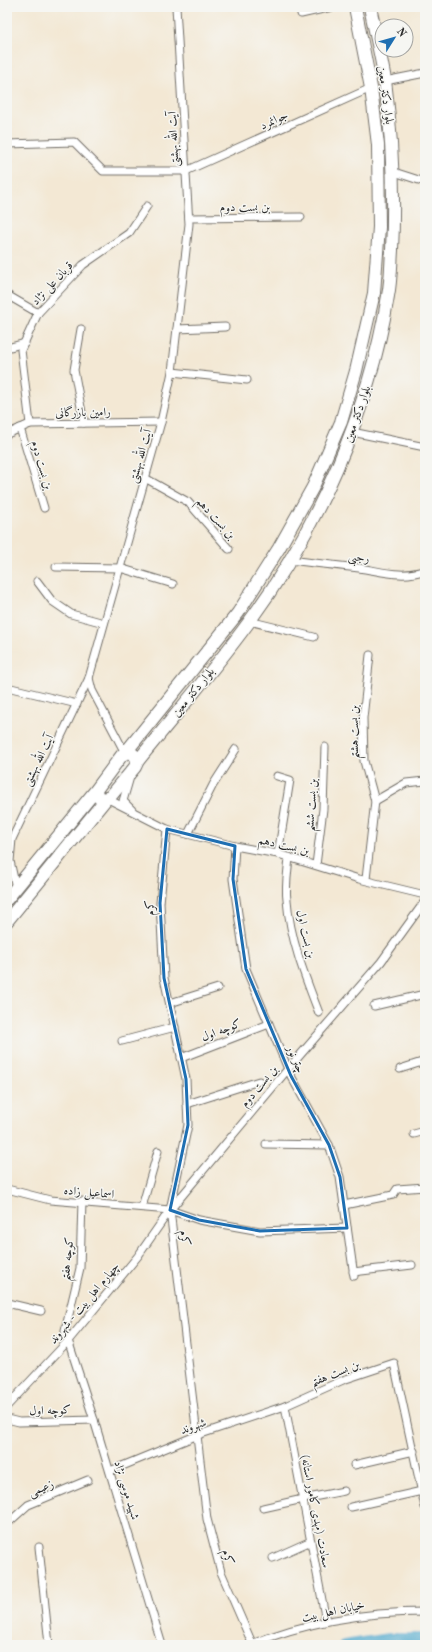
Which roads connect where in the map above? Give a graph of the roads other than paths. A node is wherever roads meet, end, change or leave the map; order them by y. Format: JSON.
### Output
{"nodes":[{"id":1,"x":176,"y":7,"type":"edge"},
{"id":2,"x":332,"y":7,"type":"edge"},
{"id":3,"x":355,"y":7,"type":"edge"},
{"id":4,"x":370,"y":7,"type":"edge"},
{"id":5,"x":301,"y":14,"type":"dead end"},
{"id":6,"x":425,"y":73,"type":"edge"},
{"id":7,"x":385,"y":81,"type":"junction"},
{"id":8,"x":371,"y":88,"type":"junction"},
{"id":9,"x":7,"y":144,"type":"edge"},
{"id":10,"x":186,"y":171,"type":"junction"},
{"id":11,"x":394,"y":172,"type":"junction"},
{"id":12,"x":425,"y":182,"type":"edge"},
{"id":13,"x":147,"y":206,"type":"dead end"},
{"id":14,"x":301,"y":217,"type":"dead end"},
{"id":15,"x":188,"y":218,"type":"junction"},
{"id":16,"x":7,"y":295,"type":"edge"},
{"id":17,"x":38,"y":313,"type":"junction"},
{"id":18,"x":225,"y":327,"type":"dead end"},
{"id":19,"x":82,"y":329,"type":"dead end"},
{"id":20,"x":177,"y":329,"type":"junction"},
{"id":21,"x":25,"y":343,"type":"junction"},
{"id":22,"x":7,"y":348,"type":"edge"},
{"id":23,"x":172,"y":372,"type":"junction"},
{"id":24,"x":247,"y":380,"type":"dead end"},
{"id":25,"x":161,"y":422,"type":"junction"},
{"id":26,"x":84,"y":423,"type":"junction"},
{"id":27,"x":30,"y":424,"type":"junction"},
{"id":28,"x":20,"y":428,"type":"junction"},
{"id":29,"x":352,"y":432,"type":"junction"},
{"id":30,"x":7,"y":434,"type":"edge"},
{"id":31,"x":425,"y":447,"type":"edge"},
{"id":32,"x":145,"y":478,"type":"junction"},
{"id":33,"x":44,"y":508,"type":"dead end"},
{"id":34,"x":229,"y":549,"type":"dead end"},
{"id":35,"x":288,"y":560,"type":"junction"},
{"id":36,"x":56,"y":567,"type":"dead end"},
{"id":37,"x":120,"y":569,"type":"junction"},
{"id":38,"x":425,"y":570,"type":"edge"},
{"id":39,"x":37,"y":581,"type":"dead end"},
{"id":40,"x":173,"y":584,"type":"dead end"},
{"id":41,"x":249,"y":621,"type":"junction"},
{"id":42,"x":104,"y":623,"type":"junction"},
{"id":43,"x":314,"y":637,"type":"dead end"},
{"id":44,"x":370,"y":655,"type":"dead end"},
{"id":45,"x":89,"y":678,"type":"junction"},
{"id":46,"x":7,"y":687,"type":"edge"},
{"id":47,"x":77,"y":704,"type":"junction"},
{"id":48,"x":325,"y":747,"type":"dead end"},
{"id":49,"x":236,"y":749,"type":"dead end"},
{"id":50,"x":126,"y":753,"type":"junction"},
{"id":51,"x":134,"y":767,"type":"junction"},
{"id":52,"x":277,"y":776,"type":"dead end"},
{"id":53,"x":425,"y":781,"type":"edge"},
{"id":54,"x":96,"y":790,"type":"junction"},
{"id":55,"x":107,"y":799,"type":"junction"},
{"id":56,"x":375,"y":801,"type":"junction"},
{"id":57,"x":138,"y":815,"type":"junction"},
{"id":58,"x":167,"y":829,"type":"junction"},
{"id":59,"x":188,"y":834,"type":"junction"},
{"id":60,"x":235,"y":846,"type":"junction"},
{"id":61,"x":278,"y":854,"type":"junction"},
{"id":62,"x":289,"y":857,"type":"junction"},
{"id":63,"x":316,"y":865,"type":"junction"},
{"id":64,"x":366,"y":880,"type":"junction"},
{"id":65,"x":16,"y":888,"type":"junction"},
{"id":66,"x":425,"y":895,"type":"edge"},
{"id":67,"x":7,"y":899,"type":"edge"},
{"id":68,"x":425,"y":902,"type":"edge"},
{"id":69,"x":7,"y":921,"type":"edge"},
{"id":70,"x":218,"y":988,"type":"dead end"},
{"id":71,"x":425,"y":994,"type":"edge"},
{"id":72,"x":170,"y":1003,"type":"junction"},
{"id":73,"x":374,"y":1006,"type":"dead end"},
{"id":74,"x":318,"y":1013,"type":"dead end"},
{"id":75,"x":269,"y":1024,"type":"junction"},
{"id":76,"x":175,"y":1027,"type":"junction"},
{"id":77,"x":122,"y":1041,"type":"dead end"},
{"id":78,"x":181,"y":1058,"type":"junction"},
{"id":79,"x":425,"y":1061,"type":"edge"},
{"id":80,"x":288,"y":1069,"type":"junction"},
{"id":81,"x":400,"y":1069,"type":"dead end"},
{"id":82,"x":259,"y":1082,"type":"dead end"},
{"id":83,"x":187,"y":1104,"type":"junction"},
{"id":84,"x":425,"y":1131,"type":"edge"},
{"id":85,"x":414,"y":1134,"type":"dead end"},
{"id":86,"x":266,"y":1144,"type":"dead end"},
{"id":87,"x":329,"y":1145,"type":"junction"},
{"id":88,"x":158,"y":1151,"type":"dead end"},
{"id":89,"x":425,"y":1187,"type":"edge"},
{"id":90,"x":7,"y":1189,"type":"edge"},
{"id":91,"x":82,"y":1201,"type":"junction"},
{"id":92,"x":344,"y":1205,"type":"junction"},
{"id":93,"x":142,"y":1207,"type":"junction"},
{"id":94,"x":170,"y":1210,"type":"junction"},
{"id":95,"x":347,"y":1228,"type":"junction"},
{"id":96,"x":412,"y":1265,"type":"dead end"},
{"id":97,"x":7,"y":1303,"type":"edge"},
{"id":98,"x":41,"y":1311,"type":"dead end"},
{"id":99,"x":68,"y":1341,"type":"junction"},
{"id":100,"x":7,"y":1406,"type":"edge"},
{"id":101,"x":285,"y":1406,"type":"junction"},
{"id":102,"x":7,"y":1419,"type":"edge"},
{"id":103,"x":94,"y":1420,"type":"junction"},
{"id":104,"x":198,"y":1435,"type":"junction"},
{"id":105,"x":414,"y":1451,"type":"junction"},
{"id":106,"x":354,"y":1465,"type":"dead end"},
{"id":107,"x":110,"y":1471,"type":"junction"},
{"id":108,"x":88,"y":1480,"type":"dead end"},
{"id":109,"x":344,"y":1491,"type":"dead end"},
{"id":110,"x":422,"y":1491,"type":"junction"},
{"id":111,"x":302,"y":1498,"type":"junction"},
{"id":112,"x":351,"y":1507,"type":"dead end"},
{"id":113,"x":425,"y":1507,"type":"edge"},
{"id":114,"x":263,"y":1508,"type":"dead end"},
{"id":115,"x":7,"y":1524,"type":"edge"},
{"id":116,"x":311,"y":1541,"type":"junction"},
{"id":117,"x":39,"y":1547,"type":"dead end"},
{"id":118,"x":273,"y":1558,"type":"dead end"},
{"id":119,"x":425,"y":1612,"type":"edge"},
{"id":120,"x":326,"y":1621,"type":"junction"},
{"id":121,"x":250,"y":1644,"type":"edge"},
{"id":122,"x":49,"y":1645,"type":"edge"},
{"id":123,"x":162,"y":1645,"type":"edge"}],
"edges":[{"from":1,"to":10,"type":"street","name":"آیت الله بهشتی"},
{"from":2,"to":5,"type":"street"},
{"from":3,"to":8,"type":"main road","name":"بلوار دکتر معین"},
{"from":4,"to":7,"type":"main road","name":"بلوار دکتر معین"},
{"from":6,"to":7,"type":"street"},
{"from":7,"to":11,"type":"main road","name":"بلوار دکتر معین"},
{"from":8,"to":10,"type":"street","name":"جوانمرد"},
{"from":8,"to":50,"type":"main road","name":"بلوار دکتر معین"},
{"from":9,"to":10,"type":"street"},
{"from":10,"to":15,"type":"street","name":"آیت الله بهشتی"},
{"from":11,"to":12,"type":"street"},
{"from":11,"to":29,"type":"main road","name":"بلوار دکتر معین"},
{"from":13,"to":17,"type":"street","name":"قربان علی نژاد"},
{"from":14,"to":15,"type":"street","name":"بن بست دوم"},
{"from":15,"to":20,"type":"street","name":"آیت الله بهشتی"},
{"from":16,"to":17,"type":"street"},
{"from":17,"to":21,"type":"street","name":"قربان علی نژاد"},
{"from":18,"to":20,"type":"street"},
{"from":19,"to":26,"type":"street"},
{"from":20,"to":23,"type":"street","name":"آیت الله بهشتی"},
{"from":21,"to":22,"type":"street"},
{"from":21,"to":27,"type":"street","name":"قربان علی نژاد"},
{"from":23,"to":24,"type":"street"},
{"from":23,"to":25,"type":"street","name":"آیت الله بهشتی"},
{"from":25,"to":26,"type":"street","name":"رامین بازرگانی"},
{"from":25,"to":32,"type":"street","name":"آیت الله بهشتی"},
{"from":26,"to":27,"type":"street","name":"رامین بازرگانی"},
{"from":27,"to":28,"type":"street","name":"رامین بازرگانی"},
{"from":28,"to":30,"type":"street","name":"رامین بازرگانی"},
{"from":28,"to":33,"type":"street","name":"بن بست دوم"},
{"from":29,"to":31,"type":"street"},
{"from":29,"to":35,"type":"main road","name":"بلوار دکتر معین"},
{"from":32,"to":34,"type":"street","name":"بن بست دهم"},
{"from":32,"to":37,"type":"street","name":"آیت الله بهشتی"},
{"from":35,"to":38,"type":"street","name":"رجبی"},
{"from":35,"to":41,"type":"main road","name":"بلوار دکتر معین"},
{"from":36,"to":37,"type":"street"},
{"from":37,"to":40,"type":"street"},
{"from":37,"to":42,"type":"street","name":"آیت الله بهشتی"},
{"from":39,"to":42,"type":"street"},
{"from":41,"to":43,"type":"street"},
{"from":41,"to":51,"type":"main road","name":"بلوار دکتر معین"},
{"from":42,"to":45,"type":"street","name":"آیت الله بهشتی"},
{"from":44,"to":56,"type":"street","name":"بن بست هشتم"},
{"from":45,"to":47,"type":"street","name":"آیت الله بهشتی"},
{"from":45,"to":50,"type":"street"},
{"from":46,"to":47,"type":"street"},
{"from":47,"to":65,"type":"street","name":"آیت الله بهشتی"},
{"from":48,"to":63,"type":"street","name":"بن بست ششم"},
{"from":49,"to":59,"type":"street"},
{"from":50,"to":51,"type":"main road"},
{"from":50,"to":54,"type":"main road","name":"بلوار دکتر معین"},
{"from":51,"to":55,"type":"main road","name":"بلوار دکتر معین"},
{"from":51,"to":57,"type":"street"},
{"from":52,"to":61,"type":"street"},
{"from":53,"to":56,"type":"street"},
{"from":54,"to":55,"type":"main road"},
{"from":54,"to":65,"type":"main road"},
{"from":55,"to":57,"type":"street"},
{"from":55,"to":69,"type":"main road"},
{"from":56,"to":64,"type":"street","name":"بن بست هشتم"},
{"from":57,"to":58,"type":"street","name":"بن بست دهم"},
{"from":58,"to":59,"type":"street","name":"بن بست دهم"},
{"from":58,"to":72,"type":"street","name":"کرم"},
{"from":59,"to":60,"type":"street","name":"بن بست دهم"},
{"from":60,"to":61,"type":"street","name":"بن بست دهم"},
{"from":60,"to":75,"type":"street","name":"چتر نور"},
{"from":61,"to":62,"type":"street","name":"بن بست دهم"},
{"from":62,"to":63,"type":"street","name":"بن بست دهم"},
{"from":62,"to":74,"type":"street","name":"بن بست اول"},
{"from":63,"to":64,"type":"street","name":"بن بست دهم"},
{"from":64,"to":66,"type":"street","name":"بن بست دهم"},
{"from":65,"to":67,"type":"main road"},
{"from":68,"to":80,"type":"street","name":"بن بست دوم"},
{"from":70,"to":72,"type":"street"},
{"from":71,"to":73,"type":"street"},
{"from":72,"to":76,"type":"street","name":"کرم"},
{"from":75,"to":78,"type":"street","name":"کوچه اول"},
{"from":75,"to":80,"type":"street","name":"چتر نور"},
{"from":76,"to":77,"type":"street"},
{"from":76,"to":78,"type":"street","name":"کرم"},
{"from":78,"to":83,"type":"street","name":"کرم"},
{"from":79,"to":81,"type":"street"},
{"from":80,"to":87,"type":"street","name":"چتر نور"},
{"from":80,"to":94,"type":"street","name":"بن بست دوم"},
{"from":82,"to":83,"type":"street"},
{"from":83,"to":94,"type":"street","name":"کرم"},
{"from":84,"to":85,"type":"street"},
{"from":86,"to":87,"type":"street"},
{"from":87,"to":92,"type":"street","name":"چتر نور"},
{"from":88,"to":93,"type":"street"},
{"from":89,"to":92,"type":"street"},
{"from":90,"to":91,"type":"street","name":"اسماعیل زاده"},
{"from":91,"to":93,"type":"street","name":"اسماعیل زاده"},
{"from":91,"to":99,"type":"street","name":"کوچه هفتم"},
{"from":92,"to":95,"type":"street","name":"چتر نور"},
{"from":93,"to":94,"type":"street","name":"اسماعیل زاده"},
{"from":94,"to":95,"type":"street","name":"اسماعیل زاده"},
{"from":94,"to":99,"type":"street","name":"چهارم اهل بیت - شهروند"},
{"from":94,"to":104,"type":"street","name":"کرم"},
{"from":95,"to":96,"type":"street","name":"چتر نور"},
{"from":97,"to":98,"type":"street"},
{"from":99,"to":100,"type":"street","name":"چهارم اهل بیت - شهروند"},
{"from":99,"to":103,"type":"street","name":"شهید موسی نژاد"},
{"from":101,"to":104,"type":"street","name":"شهروند"},
{"from":101,"to":105,"type":"street","name":"بن بست هفتم"},
{"from":101,"to":111,"type":"street","name":"سعادت (مهدی کامور استانه)"},
{"from":102,"to":103,"type":"street","name":"کوچه اول"},
{"from":103,"to":107,"type":"street","name":"شهید موسی نژاد"},
{"from":104,"to":107,"type":"street","name":"شهروند"},
{"from":104,"to":121,"type":"street","name":"کرم"},
{"from":105,"to":106,"type":"street"},
{"from":105,"to":110,"type":"street"},
{"from":107,"to":123,"type":"street","name":"شهید موسی نژاد"},
{"from":108,"to":115,"type":"street","name":"زعیمی"},
{"from":109,"to":111,"type":"street"},
{"from":110,"to":112,"type":"street"},
{"from":110,"to":113,"type":"street"},
{"from":111,"to":114,"type":"street"},
{"from":111,"to":116,"type":"street","name":"سعادت (مهدی کامور استانه)"},
{"from":116,"to":118,"type":"street"},
{"from":116,"to":120,"type":"street","name":"سعادت (مهدی کامور استانه)"},
{"from":117,"to":122,"type":"street"},
{"from":119,"to":120,"type":"street","name":"خیابان اهل بیت"},
{"from":120,"to":121,"type":"street","name":"خیابان اهل بیت"}]}
